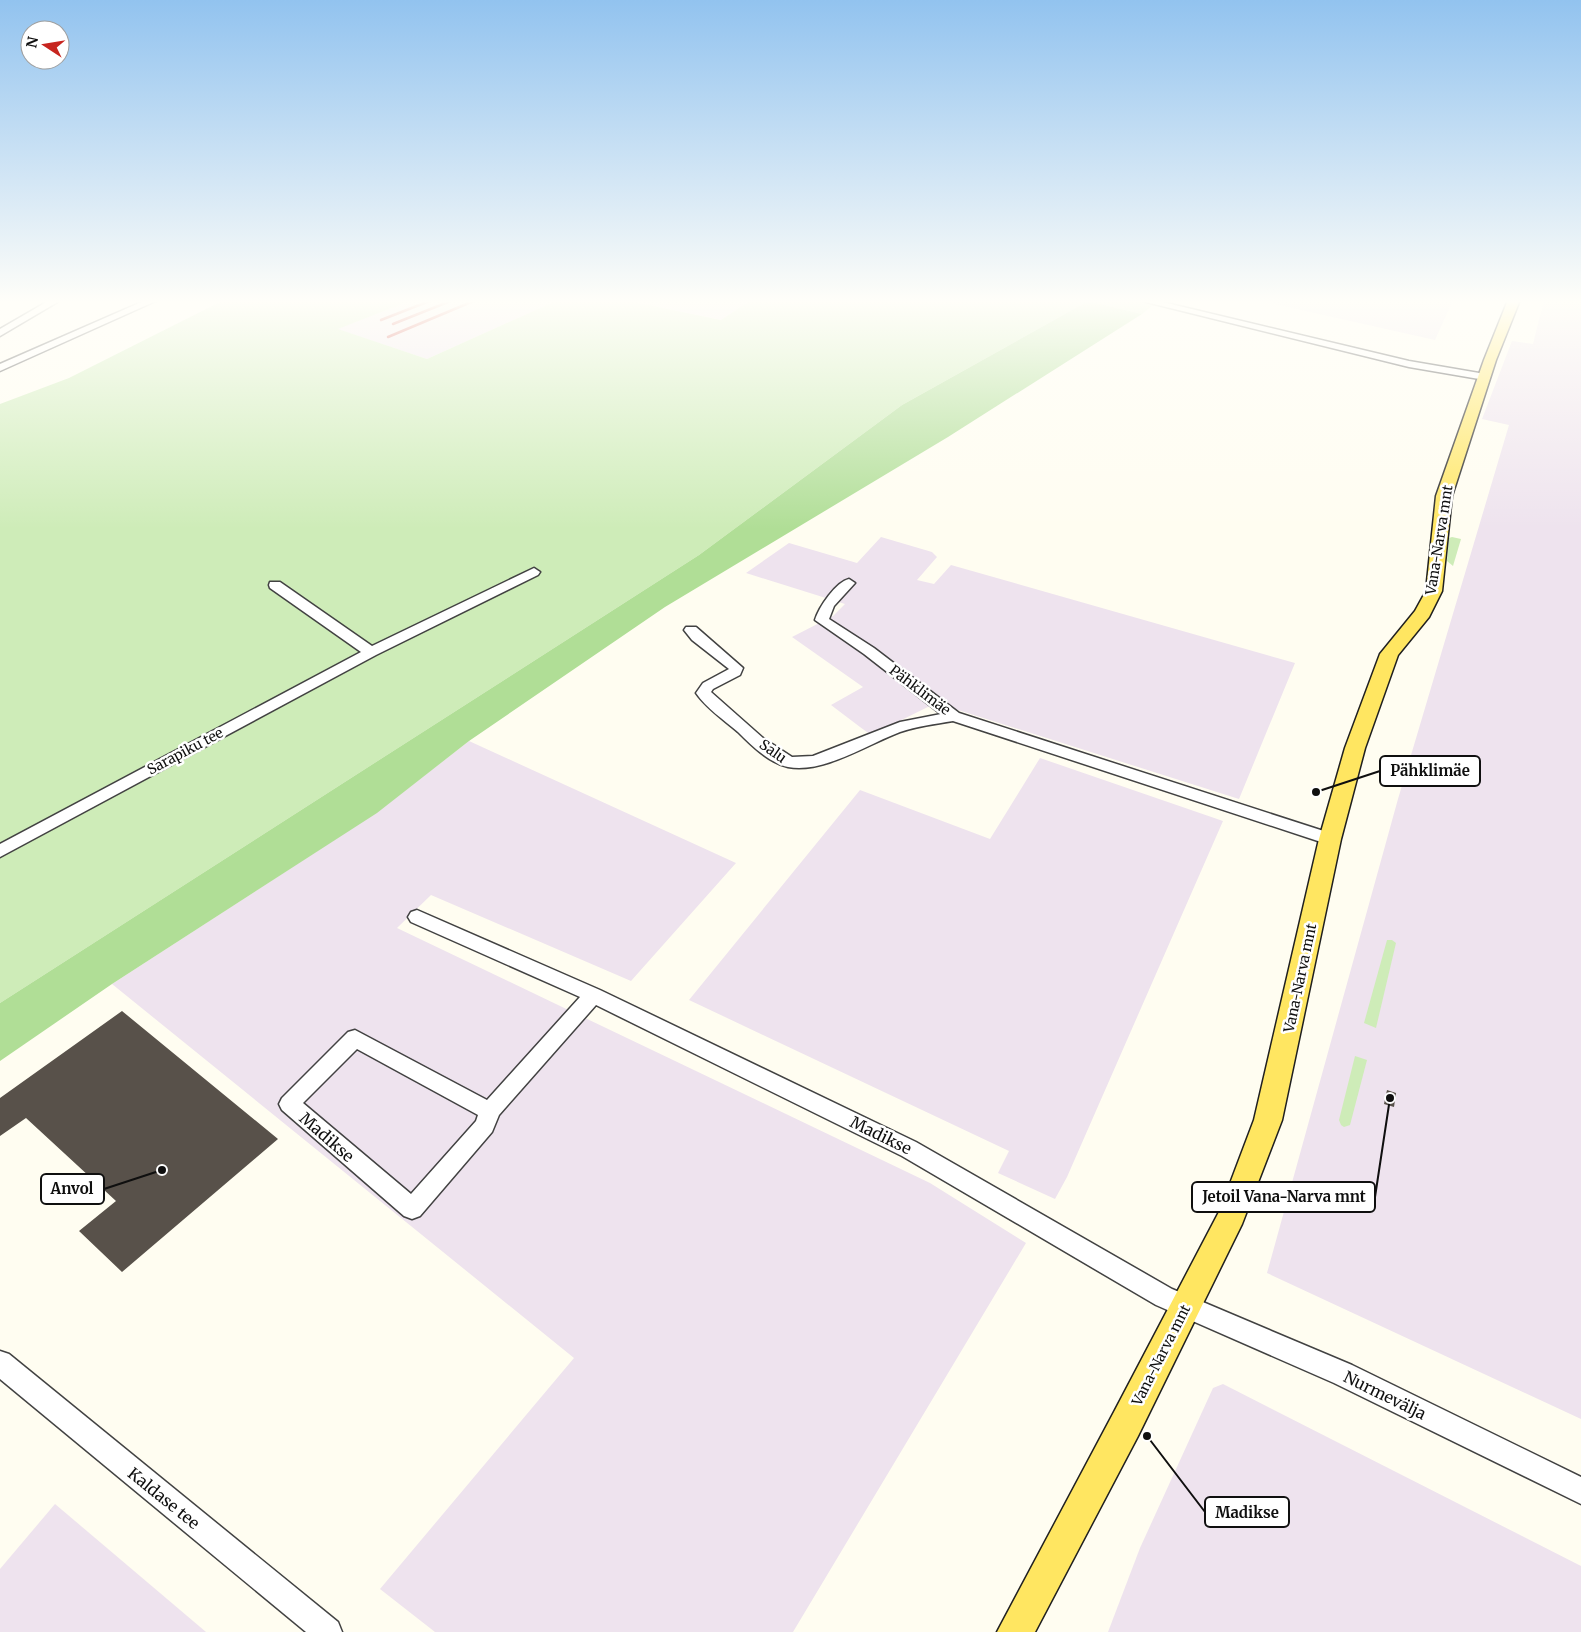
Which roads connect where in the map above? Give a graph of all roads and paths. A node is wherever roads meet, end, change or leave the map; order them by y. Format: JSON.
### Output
{"nodes":[{"id":1,"x":1480,"y":376,"type":"edge"},
{"id":2,"x":1485,"y":377,"type":"joint"},
{"id":3,"x":534,"y":572,"type":"dead end"},
{"id":4,"x":849,"y":583,"type":"dead end"},
{"id":5,"x":275,"y":585,"type":"dead end"},
{"id":6,"x":691,"y":630,"type":"dead end"},
{"id":7,"x":370,"y":652,"type":"junction"},
{"id":8,"x":954,"y":716,"type":"junction"},
{"id":9,"x":1330,"y":839,"type":"junction"},
{"id":10,"x":0,"y":851,"type":"edge"},
{"id":11,"x":417,"y":917,"type":"dead end"},
{"id":12,"x":593,"y":995,"type":"junction"},
{"id":13,"x":490,"y":1111,"type":"junction"},
{"id":14,"x":1185,"y":1307,"type":"junction"},
{"id":15,"x":0,"y":1363,"type":"edge"},
{"id":16,"x":1581,"y":1491,"type":"edge"},
{"id":17,"x":328,"y":1632,"type":"edge"},
{"id":18,"x":1015,"y":1632,"type":"edge"}],
"edges":[{"from":1,"to":2,"type":"street"},
{"from":2,"to":9,"type":"main road","name":"Vana-Narva mnt"},
{"from":3,"to":7,"type":"street","name":"Sarapiku tee"},
{"from":4,"to":8,"type":"street","name":"Pähklimäe"},
{"from":5,"to":7,"type":"street"},
{"from":6,"to":8,"type":"street","name":"Salu"},
{"from":7,"to":10,"type":"street","name":"Sarapiku tee"},
{"from":8,"to":9,"type":"street","name":"Pähklimäe"},
{"from":9,"to":14,"type":"main road","name":"Vana-Narva mnt"},
{"from":11,"to":12,"type":"street","name":"Madikse"},
{"from":12,"to":13,"type":"street","name":"Madikse"},
{"from":12,"to":14,"type":"street","name":"Madikse"},
{"from":13,"to":13,"type":"street","name":"Madikse"},
{"from":14,"to":16,"type":"street","name":"Nurmevälja"},
{"from":14,"to":18,"type":"main road","name":"Vana-Narva mnt"},
{"from":15,"to":17,"type":"street","name":"Kaldase tee"}]}
